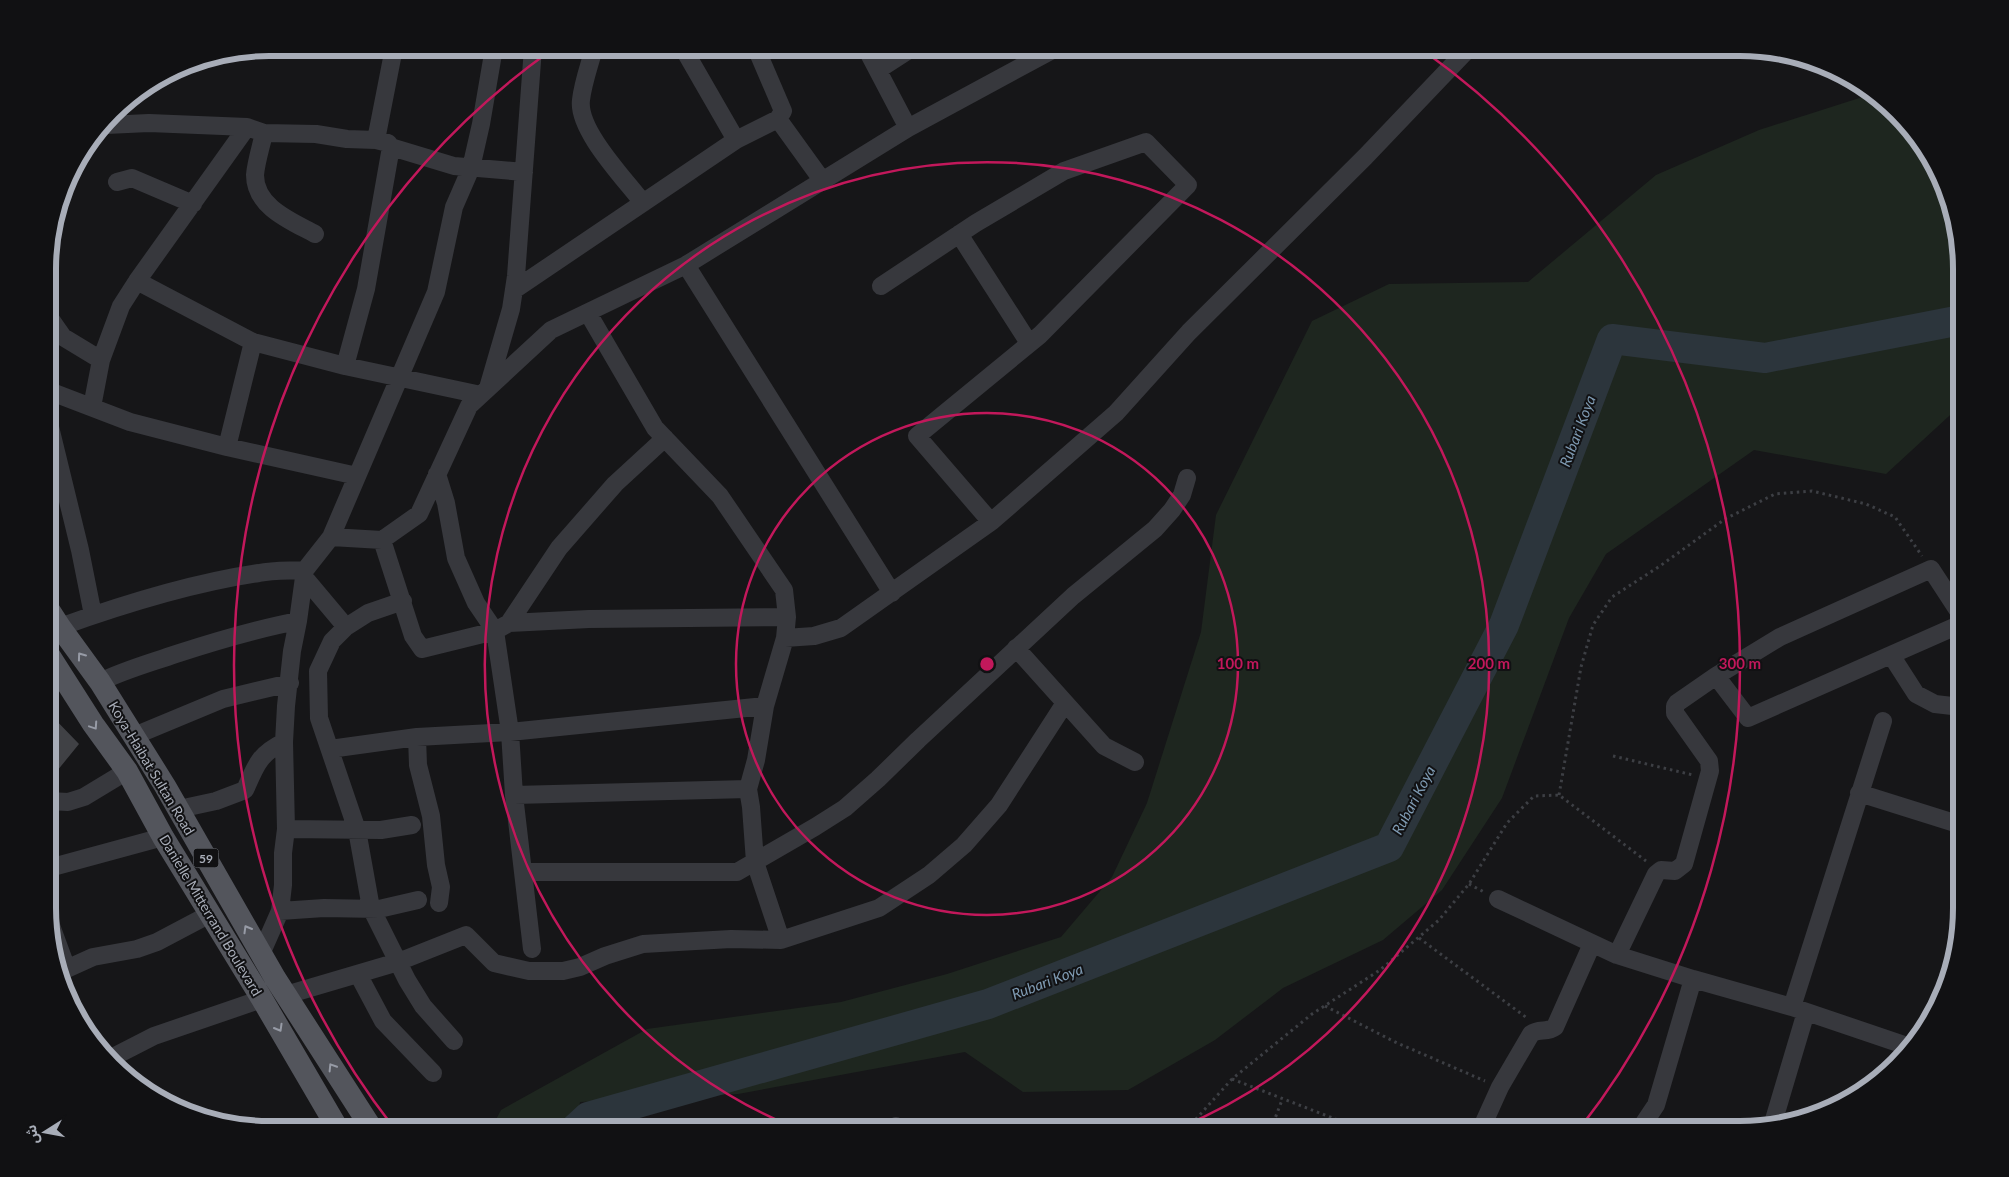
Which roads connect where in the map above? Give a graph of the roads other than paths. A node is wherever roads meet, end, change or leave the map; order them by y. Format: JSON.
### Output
{"nodes":[{"id":1,"x":393,"y":56,"type":"edge"},
{"id":2,"x":493,"y":56,"type":"edge"},
{"id":3,"x":532,"y":56,"type":"edge"},
{"id":4,"x":592,"y":56,"type":"edge"},
{"id":5,"x":688,"y":56,"type":"edge"},
{"id":6,"x":759,"y":56,"type":"edge"},
{"id":7,"x":870,"y":56,"type":"edge"},
{"id":8,"x":900,"y":56,"type":"edge"},
{"id":9,"x":1041,"y":56,"type":"edge"},
{"id":10,"x":1461,"y":56,"type":"edge"},
{"id":11,"x":878,"y":70,"type":"junction"},
{"id":12,"x":778,"y":118,"type":"junction"},
{"id":13,"x":113,"y":125,"type":"edge"},
{"id":14,"x":247,"y":127,"type":"junction"},
{"id":15,"x":908,"y":128,"type":"junction"},
{"id":16,"x":264,"y":133,"type":"junction"},
{"id":17,"x":736,"y":140,"type":"junction"},
{"id":18,"x":384,"y":144,"type":"junction"},
{"id":19,"x":471,"y":168,"type":"junction"},
{"id":20,"x":524,"y":172,"type":"junction"},
{"id":21,"x":822,"y":180,"type":"junction"},
{"id":22,"x":117,"y":182,"type":"dead end"},
{"id":23,"x":643,"y":202,"type":"junction"},
{"id":24,"x":192,"y":204,"type":"junction"},
{"id":25,"x":315,"y":234,"type":"dead end"},
{"id":26,"x":959,"y":234,"type":"junction"},
{"id":27,"x":686,"y":265,"type":"junction"},
{"id":28,"x":137,"y":281,"type":"junction"},
{"id":29,"x":881,"y":286,"type":"dead end"},
{"id":30,"x":514,"y":290,"type":"junction"},
{"id":31,"x":588,"y":313,"type":"junction"},
{"id":32,"x":56,"y":327,"type":"edge"},
{"id":33,"x":253,"y":342,"type":"junction"},
{"id":34,"x":1029,"y":344,"type":"junction"},
{"id":35,"x":101,"y":360,"type":"junction"},
{"id":36,"x":345,"y":366,"type":"junction"},
{"id":37,"x":400,"y":378,"type":"junction"},
{"id":38,"x":56,"y":394,"type":"edge"},
{"id":39,"x":479,"y":396,"type":"junction"},
{"id":40,"x":92,"y":407,"type":"junction"},
{"id":41,"x":665,"y":438,"type":"junction"},
{"id":42,"x":227,"y":447,"type":"junction"},
{"id":43,"x":56,"y":452,"type":"edge"},
{"id":44,"x":437,"y":474,"type":"junction"},
{"id":45,"x":357,"y":476,"type":"junction"},
{"id":46,"x":1187,"y":478,"type":"dead end"},
{"id":47,"x":991,"y":522,"type":"junction"},
{"id":48,"x":331,"y":537,"type":"junction"},
{"id":49,"x":382,"y":540,"type":"junction"},
{"id":50,"x":305,"y":574,"type":"junction"},
{"id":51,"x":892,"y":593,"type":"junction"},
{"id":52,"x":403,"y":601,"type":"junction"},
{"id":53,"x":1953,"y":602,"type":"edge"},
{"id":54,"x":93,"y":614,"type":"junction"},
{"id":55,"x":787,"y":616,"type":"junction"},
{"id":56,"x":56,"y":618,"type":"edge"},
{"id":57,"x":56,"y":619,"type":"edge"},
{"id":58,"x":298,"y":621,"type":"junction"},
{"id":59,"x":346,"y":627,"type":"junction"},
{"id":60,"x":502,"y":627,"type":"junction"},
{"id":61,"x":1953,"y":628,"type":"edge"},
{"id":62,"x":785,"y":638,"type":"junction"},
{"id":63,"x":1016,"y":648,"type":"junction"},
{"id":64,"x":1891,"y":655,"type":"junction"},
{"id":65,"x":56,"y":666,"type":"edge"},
{"id":66,"x":1716,"y":676,"type":"junction"},
{"id":67,"x":100,"y":682,"type":"junction"},
{"id":68,"x":290,"y":683,"type":"junction"},
{"id":69,"x":1065,"y":703,"type":"junction"},
{"id":70,"x":765,"y":706,"type":"junction"},
{"id":71,"x":1953,"y":706,"type":"edge"},
{"id":72,"x":1884,"y":722,"type":"dead end"},
{"id":73,"x":510,"y":732,"type":"junction"},
{"id":74,"x":134,"y":736,"type":"junction"},
{"id":75,"x":417,"y":737,"type":"junction"},
{"id":76,"x":284,"y":742,"type":"junction"},
{"id":77,"x":330,"y":749,"type":"junction"},
{"id":78,"x":1135,"y":762,"type":"dead end"},
{"id":79,"x":127,"y":771,"type":"junction"},
{"id":80,"x":748,"y":789,"type":"junction"},
{"id":81,"x":1860,"y":793,"type":"junction"},
{"id":82,"x":514,"y":795,"type":"junction"},
{"id":83,"x":56,"y":801,"type":"edge"},
{"id":84,"x":178,"y":809,"type":"junction"},
{"id":85,"x":1953,"y":822,"type":"edge"},
{"id":86,"x":412,"y":825,"type":"dead end"},
{"id":87,"x":286,"y":829,"type":"junction"},
{"id":88,"x":357,"y":830,"type":"junction"},
{"id":89,"x":163,"y":837,"type":"junction"},
{"id":90,"x":755,"y":862,"type":"junction"},
{"id":91,"x":56,"y":866,"type":"edge"},
{"id":92,"x":523,"y":872,"type":"junction"},
{"id":93,"x":1498,"y":899,"type":"dead end"},
{"id":94,"x":418,"y":900,"type":"dead end"},
{"id":95,"x":439,"y":903,"type":"dead end"},
{"id":96,"x":371,"y":908,"type":"junction"},
{"id":97,"x":280,"y":910,"type":"junction"},
{"id":98,"x":210,"y":914,"type":"junction"},
{"id":99,"x":781,"y":940,"type":"junction"},
{"id":100,"x":1592,"y":944,"type":"junction"},
{"id":101,"x":532,"y":949,"type":"dead end"},
{"id":102,"x":261,"y":954,"type":"junction"},
{"id":103,"x":1617,"y":955,"type":"junction"},
{"id":104,"x":398,"y":962,"type":"junction"},
{"id":105,"x":66,"y":970,"type":"edge"},
{"id":106,"x":358,"y":974,"type":"junction"},
{"id":107,"x":1693,"y":980,"type":"junction"},
{"id":108,"x":286,"y":995,"type":"junction"},
{"id":109,"x":262,"y":999,"type":"junction"},
{"id":110,"x":1799,"y":1010,"type":"junction"},
{"id":111,"x":454,"y":1041,"type":"dead end"},
{"id":112,"x":1903,"y":1045,"type":"edge"},
{"id":113,"x":116,"y":1055,"type":"edge"},
{"id":114,"x":433,"y":1073,"type":"dead end"},
{"id":115,"x":1774,"y":1118,"type":"edge"},
{"id":116,"x":331,"y":1121,"type":"edge"},
{"id":117,"x":366,"y":1121,"type":"edge"},
{"id":118,"x":1485,"y":1121,"type":"edge"},
{"id":119,"x":1645,"y":1121,"type":"edge"}],
"edges":[{"from":1,"to":18,"type":"street"},
{"from":2,"to":19,"type":"street"},
{"from":3,"to":20,"type":"street"},
{"from":4,"to":23,"type":"street"},
{"from":5,"to":17,"type":"street"},
{"from":6,"to":12,"type":"street"},
{"from":7,"to":11,"type":"street"},
{"from":8,"to":11,"type":"street"},
{"from":9,"to":15,"type":"street"},
{"from":10,"to":47,"type":"street"},
{"from":11,"to":15,"type":"street"},
{"from":12,"to":17,"type":"street"},
{"from":12,"to":21,"type":"street"},
{"from":13,"to":14,"type":"street"},
{"from":14,"to":16,"type":"street"},
{"from":14,"to":24,"type":"street"},
{"from":15,"to":21,"type":"street"},
{"from":16,"to":18,"type":"street"},
{"from":16,"to":25,"type":"street"},
{"from":17,"to":23,"type":"street"},
{"from":18,"to":19,"type":"street"},
{"from":18,"to":36,"type":"street"},
{"from":19,"to":20,"type":"street"},
{"from":19,"to":37,"type":"street"},
{"from":20,"to":30,"type":"street"},
{"from":21,"to":27,"type":"street"},
{"from":22,"to":24,"type":"street"},
{"from":23,"to":30,"type":"street"},
{"from":24,"to":28,"type":"street"},
{"from":26,"to":29,"type":"street"},
{"from":26,"to":34,"type":"street"},
{"from":26,"to":34,"type":"street"},
{"from":27,"to":31,"type":"street"},
{"from":27,"to":51,"type":"street"},
{"from":28,"to":33,"type":"street"},
{"from":28,"to":35,"type":"street"},
{"from":30,"to":39,"type":"street"},
{"from":31,"to":39,"type":"street"},
{"from":31,"to":41,"type":"street"},
{"from":32,"to":35,"type":"street"},
{"from":33,"to":36,"type":"street"},
{"from":33,"to":42,"type":"street"},
{"from":34,"to":47,"type":"street"},
{"from":35,"to":40,"type":"street"},
{"from":36,"to":37,"type":"street"},
{"from":37,"to":39,"type":"street"},
{"from":37,"to":45,"type":"street"},
{"from":38,"to":40,"type":"street"},
{"from":39,"to":44,"type":"street"},
{"from":40,"to":42,"type":"street"},
{"from":41,"to":55,"type":"street"},
{"from":41,"to":60,"type":"street"},
{"from":42,"to":45,"type":"street"},
{"from":43,"to":54,"type":"street"},
{"from":44,"to":49,"type":"street"},
{"from":44,"to":60,"type":"street"},
{"from":45,"to":48,"type":"street"},
{"from":46,"to":63,"type":"street"},
{"from":47,"to":51,"type":"street"},
{"from":48,"to":49,"type":"street"},
{"from":48,"to":50,"type":"street"},
{"from":49,"to":52,"type":"street"},
{"from":50,"to":54,"type":"street"},
{"from":50,"to":58,"type":"street"},
{"from":50,"to":59,"type":"street"},
{"from":51,"to":62,"type":"street"},
{"from":52,"to":59,"type":"street"},
{"from":52,"to":60,"type":"street"},
{"from":53,"to":66,"type":"street"},
{"from":54,"to":56,"type":"street"},
{"from":55,"to":60,"type":"street"},
{"from":55,"to":62,"type":"street"},
{"from":67,"to":57,"type":"main road","name":"Koya-Haibat Sultan Road","number":"59","one_way":true},
{"from":58,"to":67,"type":"street"},
{"from":58,"to":68,"type":"street"},
{"from":59,"to":77,"type":"street"},
{"from":60,"to":73,"type":"street"},
{"from":61,"to":64,"type":"street"},
{"from":62,"to":70,"type":"street"},
{"from":63,"to":69,"type":"street"},
{"from":63,"to":90,"type":"street"},
{"from":64,"to":66,"type":"street"},
{"from":64,"to":71,"type":"street"},
{"from":65,"to":79,"type":"main road","name":"Danielle Mitterrand Boulevard","number":"59","one_way":true},
{"from":66,"to":103,"type":"street"},
{"from":67,"to":74,"type":"main road","name":"Koya-Haibat Sultan Road","number":"59"},
{"from":68,"to":74,"type":"street"},
{"from":68,"to":76,"type":"street"},
{"from":69,"to":78,"type":"street"},
{"from":69,"to":99,"type":"street"},
{"from":70,"to":73,"type":"street"},
{"from":70,"to":80,"type":"street"},
{"from":72,"to":81,"type":"street"},
{"from":73,"to":75,"type":"street"},
{"from":73,"to":82,"type":"street"},
{"from":74,"to":84,"type":"main road","name":"Koya-Haibat Sultan Road","number":"59"},
{"from":75,"to":77,"type":"street"},
{"from":75,"to":95,"type":"street"},
{"from":76,"to":84,"type":"street"},
{"from":76,"to":87,"type":"street"},
{"from":77,"to":88,"type":"street"},
{"from":79,"to":83,"type":"street"},
{"from":79,"to":89,"type":"main road","name":"Danielle Mitterrand Boulevard","number":"59"},
{"from":80,"to":82,"type":"street"},
{"from":80,"to":90,"type":"street"},
{"from":81,"to":85,"type":"street"},
{"from":81,"to":110,"type":"street"},
{"from":82,"to":92,"type":"street"},
{"from":102,"to":84,"type":"main road","name":"Koya-Haibat Sultan Road","number":"59","one_way":true},
{"from":86,"to":88,"type":"street"},
{"from":87,"to":88,"type":"street"},
{"from":87,"to":97,"type":"street"},
{"from":88,"to":96,"type":"street"},
{"from":89,"to":91,"type":"street"},
{"from":89,"to":98,"type":"main road","name":"Danielle Mitterrand Boulevard","number":"59"},
{"from":90,"to":92,"type":"street"},
{"from":90,"to":99,"type":"street"},
{"from":92,"to":101,"type":"street"},
{"from":93,"to":100,"type":"street"},
{"from":94,"to":96,"type":"street"},
{"from":96,"to":97,"type":"street"},
{"from":96,"to":104,"type":"street"},
{"from":97,"to":102,"type":"street"},
{"from":98,"to":105,"type":"street"},
{"from":98,"to":109,"type":"main road","name":"Danielle Mitterrand Boulevard","number":"59"},
{"from":99,"to":104,"type":"street"},
{"from":100,"to":103,"type":"street"},
{"from":100,"to":118,"type":"street"},
{"from":102,"to":108,"type":"main road","name":"Koya-Haibat Sultan Road","number":"59"},
{"from":103,"to":107,"type":"street"},
{"from":104,"to":106,"type":"street"},
{"from":104,"to":111,"type":"street"},
{"from":106,"to":108,"type":"street"},
{"from":106,"to":114,"type":"street"},
{"from":107,"to":110,"type":"street"},
{"from":107,"to":119,"type":"street"},
{"from":117,"to":108,"type":"main road","name":"Koya-Haibat Sultan Road","number":"59","one_way":true},
{"from":109,"to":113,"type":"street"},
{"from":109,"to":116,"type":"main road","name":"Danielle Mitterrand Boulevard","number":"59","one_way":true},
{"from":110,"to":112,"type":"street"},
{"from":110,"to":115,"type":"street"}]}
